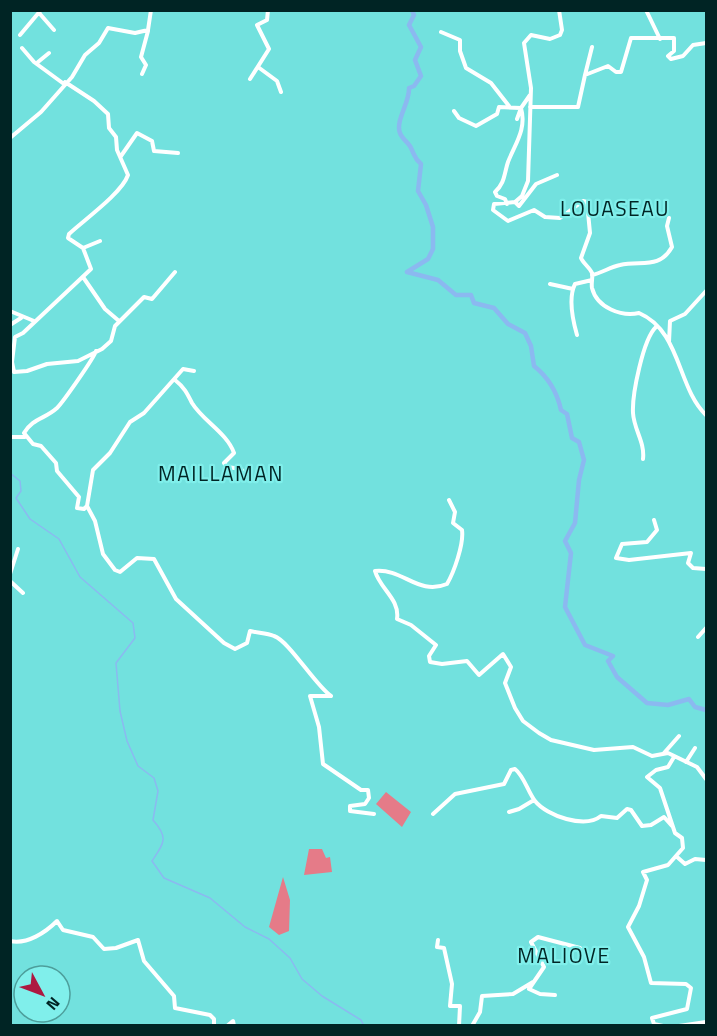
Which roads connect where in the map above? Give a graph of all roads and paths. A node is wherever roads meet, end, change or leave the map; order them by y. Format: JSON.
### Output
{"nodes":[{"id":1,"x":151,"y":10,"type":"edge"},
{"id":2,"x":268,"y":10,"type":"edge"},
{"id":3,"x":559,"y":10,"type":"edge"},
{"id":4,"x":646,"y":10,"type":"edge"},
{"id":5,"x":41,"y":12,"type":"edge"},
{"id":6,"x":54,"y":30,"type":"dead end"},
{"id":7,"x":148,"y":30,"type":"junction"},
{"id":8,"x":441,"y":32,"type":"dead end"},
{"id":9,"x":20,"y":35,"type":"dead end"},
{"id":10,"x":660,"y":40,"type":"junction"},
{"id":11,"x":706,"y":43,"type":"edge"},
{"id":12,"x":592,"y":47,"type":"dead end"},
{"id":13,"x":22,"y":48,"type":"dead end"},
{"id":14,"x":49,"y":53,"type":"dead end"},
{"id":15,"x":38,"y":62,"type":"junction"},
{"id":16,"x":258,"y":67,"type":"junction"},
{"id":17,"x":142,"y":74,"type":"dead end"},
{"id":18,"x":585,"y":75,"type":"junction"},
{"id":19,"x":250,"y":79,"type":"dead end"},
{"id":20,"x":65,"y":83,"type":"junction"},
{"id":21,"x":281,"y":92,"type":"dead end"},
{"id":22,"x":530,"y":95,"type":"junction"},
{"id":23,"x":509,"y":106,"type":"junction"},
{"id":24,"x":530,"y":107,"type":"junction"},
{"id":25,"x":521,"y":108,"type":"junction"},
{"id":26,"x":454,"y":111,"type":"dead end"},
{"id":27,"x":517,"y":120,"type":"dead end"},
{"id":28,"x":10,"y":138,"type":"edge"},
{"id":29,"x":177,"y":153,"type":"dead end"},
{"id":30,"x":122,"y":156,"type":"junction"},
{"id":31,"x":556,"y":175,"type":"dead end"},
{"id":32,"x":515,"y":202,"type":"junction"},
{"id":33,"x":507,"y":204,"type":"junction"},
{"id":34,"x":669,"y":218,"type":"dead end"},
{"id":35,"x":100,"y":241,"type":"dead end"},
{"id":36,"x":83,"y":248,"type":"junction"},
{"id":37,"x":176,"y":272,"type":"dead end"},
{"id":38,"x":83,"y":277,"type":"junction"},
{"id":39,"x":592,"y":278,"type":"junction"},
{"id":40,"x":550,"y":284,"type":"dead end"},
{"id":41,"x":573,"y":290,"type":"junction"},
{"id":42,"x":706,"y":291,"type":"edge"},
{"id":43,"x":11,"y":312,"type":"edge"},
{"id":44,"x":22,"y":317,"type":"junction"},
{"id":45,"x":34,"y":321,"type":"junction"},
{"id":46,"x":119,"y":321,"type":"junction"},
{"id":47,"x":10,"y":325,"type":"edge"},
{"id":48,"x":656,"y":327,"type":"junction"},
{"id":49,"x":577,"y":335,"type":"dead end"},
{"id":50,"x":669,"y":342,"type":"junction"},
{"id":51,"x":12,"y":345,"type":"edge"},
{"id":52,"x":96,"y":351,"type":"junction"},
{"id":53,"x":194,"y":371,"type":"dead end"},
{"id":54,"x":175,"y":380,"type":"junction"},
{"id":55,"x":706,"y":415,"type":"edge"},
{"id":56,"x":10,"y":437,"type":"edge"},
{"id":57,"x":26,"y":437,"type":"junction"},
{"id":58,"x":644,"y":459,"type":"dead end"},
{"id":59,"x":250,"y":480,"type":"dead end"},
{"id":60,"x":449,"y":500,"type":"dead end"},
{"id":61,"x":87,"y":506,"type":"junction"},
{"id":62,"x":654,"y":520,"type":"dead end"},
{"id":63,"x":18,"y":549,"type":"dead end"},
{"id":64,"x":706,"y":569,"type":"edge"},
{"id":65,"x":10,"y":574,"type":"edge"},
{"id":66,"x":10,"y":581,"type":"edge"},
{"id":67,"x":23,"y":592,"type":"dead end"},
{"id":68,"x":706,"y":629,"type":"edge"},
{"id":69,"x":698,"y":637,"type":"dead end"},
{"id":70,"x":679,"y":736,"type":"dead end"},
{"id":71,"x":695,"y":748,"type":"dead end"},
{"id":72,"x":664,"y":753,"type":"junction"},
{"id":73,"x":674,"y":757,"type":"junction"},
{"id":74,"x":686,"y":762,"type":"junction"},
{"id":75,"x":706,"y":777,"type":"edge"},
{"id":76,"x":534,"y":800,"type":"junction"},
{"id":77,"x":509,"y":812,"type":"dead end"},
{"id":78,"x":374,"y":814,"type":"dead end"},
{"id":79,"x":433,"y":814,"type":"dead end"},
{"id":80,"x":673,"y":826,"type":"junction"},
{"id":81,"x":676,"y":856,"type":"junction"},
{"id":82,"x":706,"y":860,"type":"edge"},
{"id":83,"x":438,"y":940,"type":"dead end"},
{"id":84,"x":10,"y":941,"type":"edge"},
{"id":85,"x":580,"y":948,"type":"dead end"},
{"id":86,"x":533,"y":981,"type":"junction"},
{"id":87,"x":555,"y":995,"type":"dead end"},
{"id":88,"x":706,"y":1022,"type":"edge"},
{"id":89,"x":214,"y":1026,"type":"edge"},
{"id":90,"x":227,"y":1026,"type":"edge"},
{"id":91,"x":234,"y":1026,"type":"edge"},
{"id":92,"x":459,"y":1026,"type":"edge"},
{"id":93,"x":472,"y":1026,"type":"edge"},
{"id":94,"x":663,"y":1026,"type":"edge"},
{"id":95,"x":679,"y":1026,"type":"edge"}],
"edges":[{"from":1,"to":7,"type":"street"},
{"from":2,"to":16,"type":"street"},
{"from":3,"to":22,"type":"street"},
{"from":4,"to":10,"type":"street"},
{"from":5,"to":6,"type":"street"},
{"from":5,"to":9,"type":"street"},
{"from":7,"to":17,"type":"street"},
{"from":7,"to":20,"type":"street"},
{"from":8,"to":23,"type":"street"},
{"from":10,"to":11,"type":"street"},
{"from":10,"to":18,"type":"street"},
{"from":12,"to":18,"type":"street"},
{"from":13,"to":15,"type":"street"},
{"from":14,"to":15,"type":"street"},
{"from":15,"to":20,"type":"street"},
{"from":16,"to":19,"type":"street"},
{"from":16,"to":21,"type":"street"},
{"from":18,"to":24,"type":"street"},
{"from":20,"to":28,"type":"street"},
{"from":20,"to":30,"type":"street"},
{"from":22,"to":24,"type":"street"},
{"from":22,"to":25,"type":"street"},
{"from":23,"to":25,"type":"street"},
{"from":23,"to":26,"type":"street"},
{"from":24,"to":32,"type":"street"},
{"from":25,"to":27,"type":"street"},
{"from":25,"to":33,"type":"street"},
{"from":29,"to":30,"type":"street"},
{"from":30,"to":36,"type":"street"},
{"from":31,"to":32,"type":"street"},
{"from":32,"to":33,"type":"street"},
{"from":33,"to":39,"type":"street"},
{"from":34,"to":39,"type":"street"},
{"from":35,"to":36,"type":"street"},
{"from":36,"to":38,"type":"street"},
{"from":37,"to":46,"type":"street"},
{"from":38,"to":45,"type":"street"},
{"from":38,"to":46,"type":"street"},
{"from":39,"to":41,"type":"street"},
{"from":39,"to":48,"type":"street"},
{"from":40,"to":41,"type":"street"},
{"from":41,"to":49,"type":"street"},
{"from":42,"to":50,"type":"street"},
{"from":43,"to":44,"type":"street"},
{"from":44,"to":45,"type":"street"},
{"from":44,"to":47,"type":"street"},
{"from":45,"to":51,"type":"street"},
{"from":46,"to":52,"type":"street"},
{"from":48,"to":50,"type":"street"},
{"from":48,"to":58,"type":"street"},
{"from":50,"to":55,"type":"street"},
{"from":51,"to":52,"type":"street"},
{"from":52,"to":57,"type":"street"},
{"from":53,"to":54,"type":"street"},
{"from":54,"to":59,"type":"street"},
{"from":54,"to":61,"type":"street"},
{"from":56,"to":57,"type":"street"},
{"from":57,"to":61,"type":"street"},
{"from":60,"to":72,"type":"street"},
{"from":61,"to":78,"type":"street"},
{"from":62,"to":64,"type":"street"},
{"from":63,"to":65,"type":"street"},
{"from":66,"to":67,"type":"street"},
{"from":68,"to":69,"type":"street"},
{"from":70,"to":72,"type":"street"},
{"from":71,"to":74,"type":"street"},
{"from":72,"to":73,"type":"street"},
{"from":73,"to":74,"type":"street"},
{"from":73,"to":80,"type":"street"},
{"from":74,"to":75,"type":"street"},
{"from":76,"to":77,"type":"street"},
{"from":76,"to":79,"type":"street"},
{"from":76,"to":80,"type":"street"},
{"from":80,"to":81,"type":"street"},
{"from":81,"to":82,"type":"street"},
{"from":81,"to":94,"type":"street"},
{"from":83,"to":92,"type":"street"},
{"from":84,"to":89,"type":"street"},
{"from":85,"to":86,"type":"street"},
{"from":86,"to":87,"type":"street"},
{"from":86,"to":93,"type":"street"},
{"from":88,"to":95,"type":"street"},
{"from":90,"to":91,"type":"street"}]}
